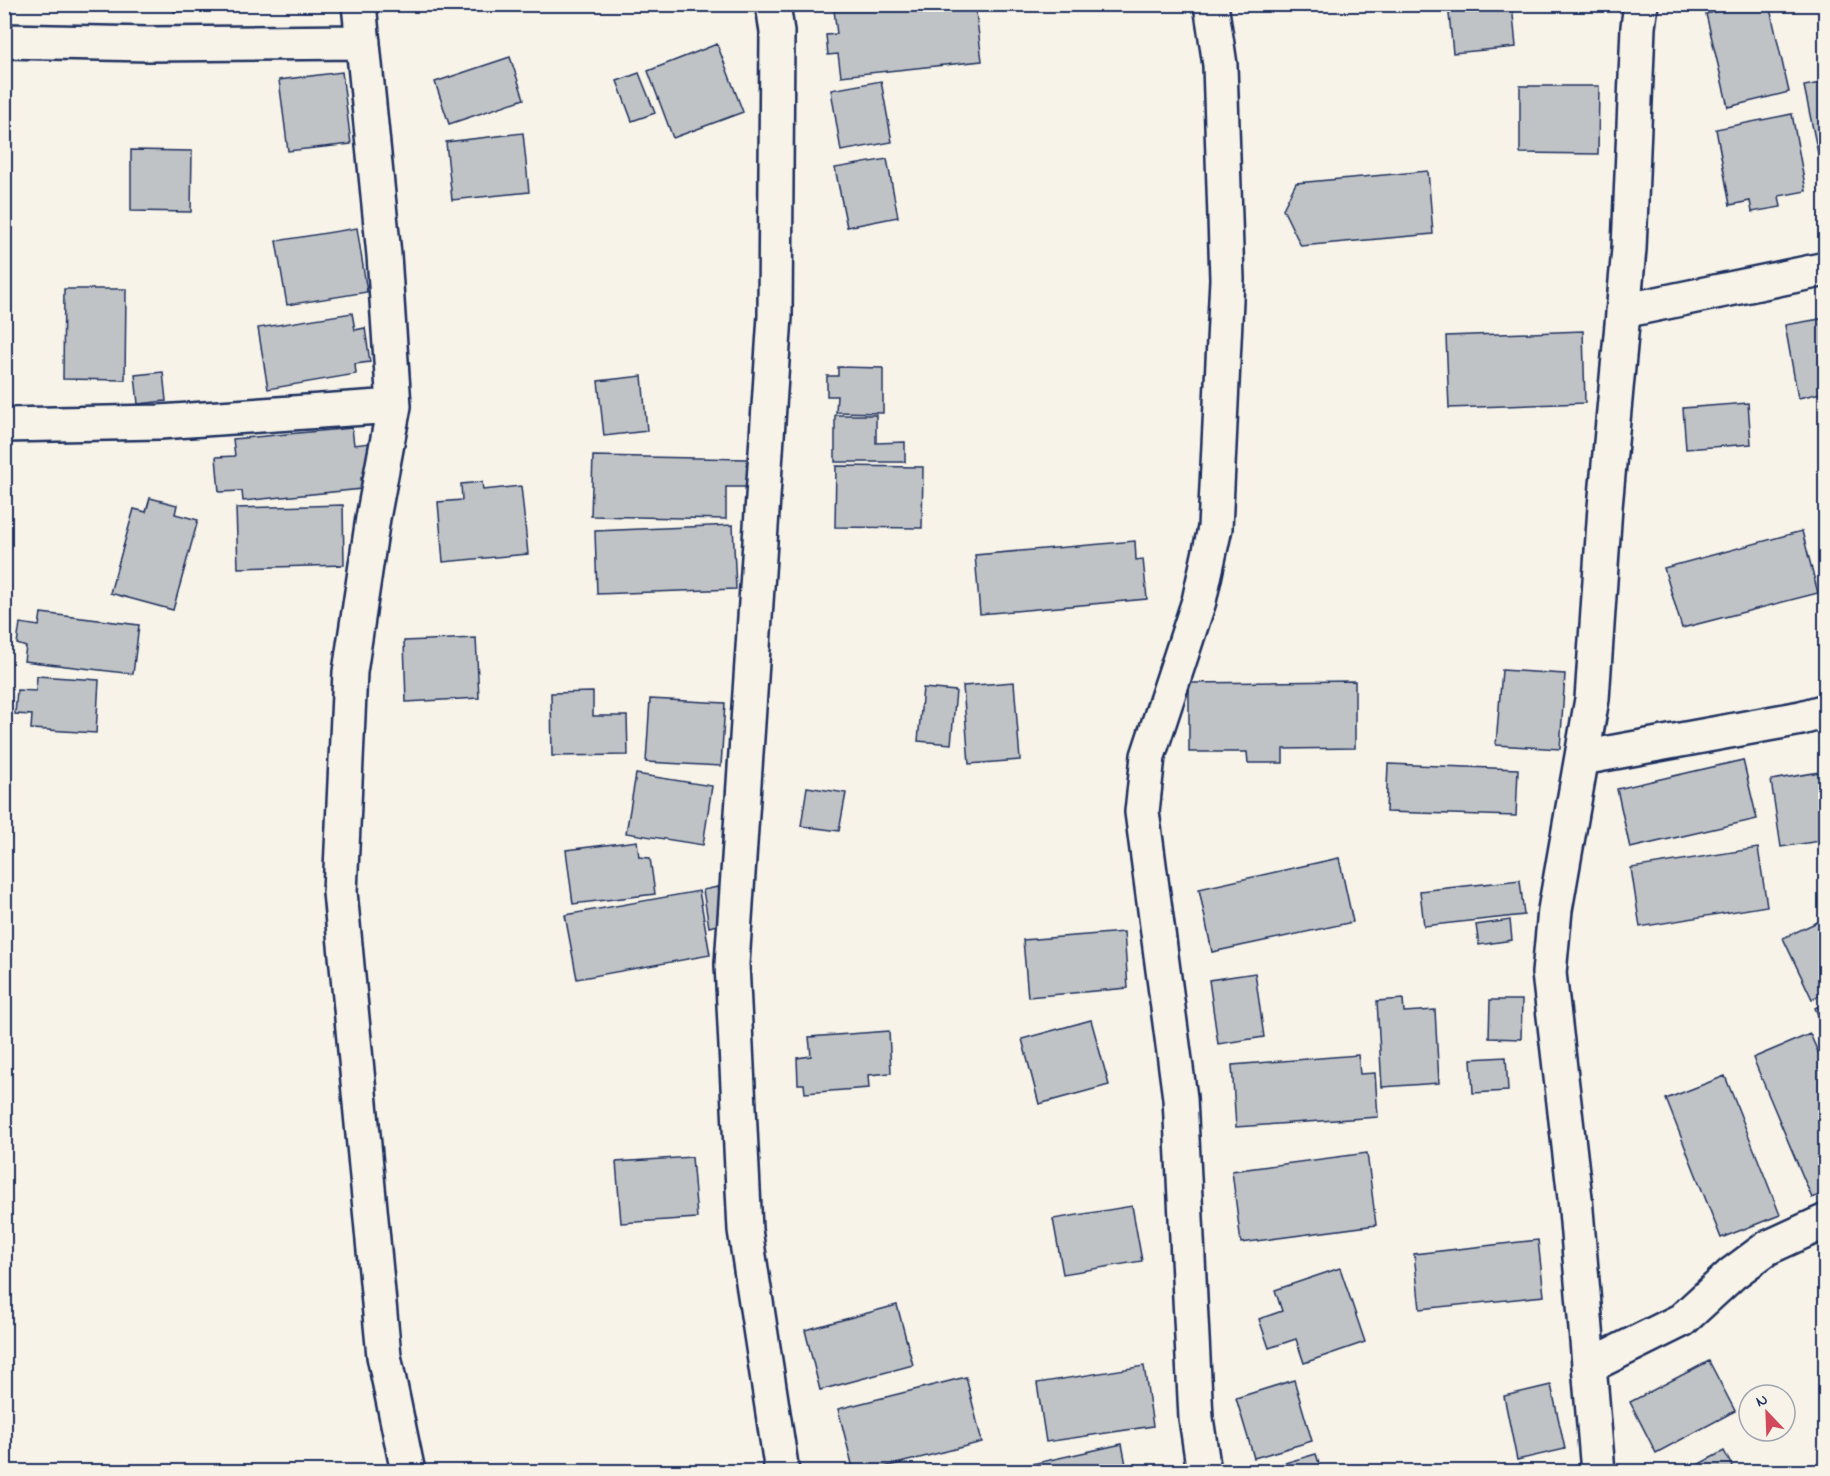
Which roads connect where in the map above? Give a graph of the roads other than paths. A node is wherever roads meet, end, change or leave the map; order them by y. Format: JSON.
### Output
{"nodes":[{"id":1,"x":359,"y":4,"type":"edge"},
{"id":2,"x":773,"y":4,"type":"edge"},
{"id":3,"x":1211,"y":4,"type":"edge"},
{"id":4,"x":1641,"y":4,"type":"edge"},
{"id":5,"x":4,"y":41,"type":"edge"},
{"id":6,"x":363,"y":42,"type":"junction"},
{"id":7,"x":1826,"y":269,"type":"edge"},
{"id":8,"x":1623,"y":311,"type":"junction"},
{"id":9,"x":394,"y":406,"type":"junction"},
{"id":10,"x":4,"y":425,"type":"edge"},
{"id":11,"x":1826,"y":711,"type":"edge"},
{"id":12,"x":1582,"y":758,"type":"junction"},
{"id":13,"x":1826,"y":1221,"type":"edge"},
{"id":14,"x":1589,"y":1366,"type":"junction"},
{"id":15,"x":408,"y":1472,"type":"edge"},
{"id":16,"x":782,"y":1472,"type":"edge"},
{"id":17,"x":1204,"y":1472,"type":"edge"},
{"id":18,"x":1598,"y":1472,"type":"edge"}],
"edges":[{"from":1,"to":6,"type":"street"},
{"from":2,"to":16,"type":"street"},
{"from":3,"to":17,"type":"street"},
{"from":4,"to":8,"type":"street"},
{"from":5,"to":6,"type":"street"},
{"from":6,"to":9,"type":"street"},
{"from":7,"to":8,"type":"street"},
{"from":8,"to":12,"type":"street"},
{"from":9,"to":10,"type":"street"},
{"from":9,"to":15,"type":"street"},
{"from":11,"to":12,"type":"street"},
{"from":12,"to":14,"type":"street"},
{"from":13,"to":14,"type":"street"},
{"from":14,"to":18,"type":"street"}]}
